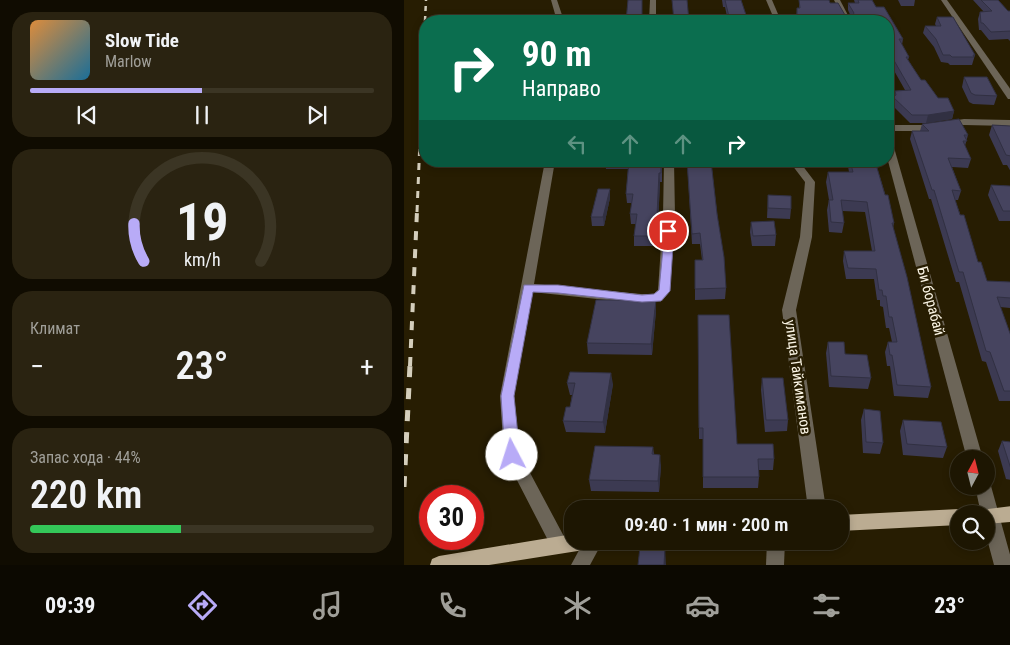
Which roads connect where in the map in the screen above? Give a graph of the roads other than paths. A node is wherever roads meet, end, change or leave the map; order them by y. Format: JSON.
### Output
{"nodes":[{"id":1,"x":554,"y":0,"type":"edge"},
{"id":2,"x":653,"y":0,"type":"edge"},
{"id":3,"x":769,"y":0,"type":"edge"},
{"id":4,"x":837,"y":0,"type":"edge"},
{"id":5,"x":944,"y":0,"type":"edge"},
{"id":6,"x":559,"y":15,"type":"edge"},
{"id":7,"x":652,"y":15,"type":"edge"},
{"id":8,"x":775,"y":15,"type":"edge"},
{"id":9,"x":845,"y":15,"type":"edge"},
{"id":10,"x":1010,"y":97,"type":"edge"},
{"id":11,"x":1010,"y":123,"type":"edge"},
{"id":12,"x":894,"y":128,"type":"edge"},
{"id":13,"x":894,"y":166,"type":"edge"},
{"id":14,"x":549,"y":167,"type":"edge"},
{"id":15,"x":669,"y":167,"type":"edge"},
{"id":16,"x":799,"y":167,"type":"edge"},
{"id":17,"x":528,"y":288,"type":"junction"},
{"id":18,"x":973,"y":450,"type":"edge"},
{"id":19,"x":816,"y":500,"type":"edge"},
{"id":20,"x":1010,"y":514,"type":"edge"},
{"id":21,"x":995,"y":515,"type":"edge"},
{"id":22,"x":950,"y":517,"type":"edge"},
{"id":23,"x":849,"y":523,"type":"edge"},
{"id":24,"x":995,"y":535,"type":"edge"},
{"id":25,"x":559,"y":544,"type":"junction"},
{"id":26,"x":564,"y":544,"type":"edge"},
{"id":27,"x":590,"y":550,"type":"edge"},
{"id":28,"x":776,"y":550,"type":"edge"},
{"id":29,"x":439,"y":565,"type":"edge"},
{"id":30,"x":580,"y":565,"type":"edge"},
{"id":31,"x":775,"y":565,"type":"edge"},
{"id":32,"x":1004,"y":565,"type":"edge"}],
"edges":[{"from":1,"to":6,"type":"street"},
{"from":2,"to":7,"type":"street"},
{"from":3,"to":8,"type":"street"},
{"from":4,"to":9,"type":"street"},
{"from":5,"to":10,"type":"street"},
{"from":11,"to":12,"type":"street"},
{"from":13,"to":18,"type":"street","name":"Би борабай"},
{"from":14,"to":17,"type":"street"},
{"from":15,"to":17,"type":"street"},
{"from":16,"to":19,"type":"street","name":"улица Тайкиманов"},
{"from":17,"to":25,"type":"street"},
{"from":20,"to":21,"type":"main road"},
{"from":22,"to":23,"type":"main road"},
{"from":24,"to":32,"type":"street"},
{"from":25,"to":26,"type":"main road"},
{"from":25,"to":29,"type":"main road"},
{"from":27,"to":30,"type":"street"},
{"from":28,"to":31,"type":"street"}]}
